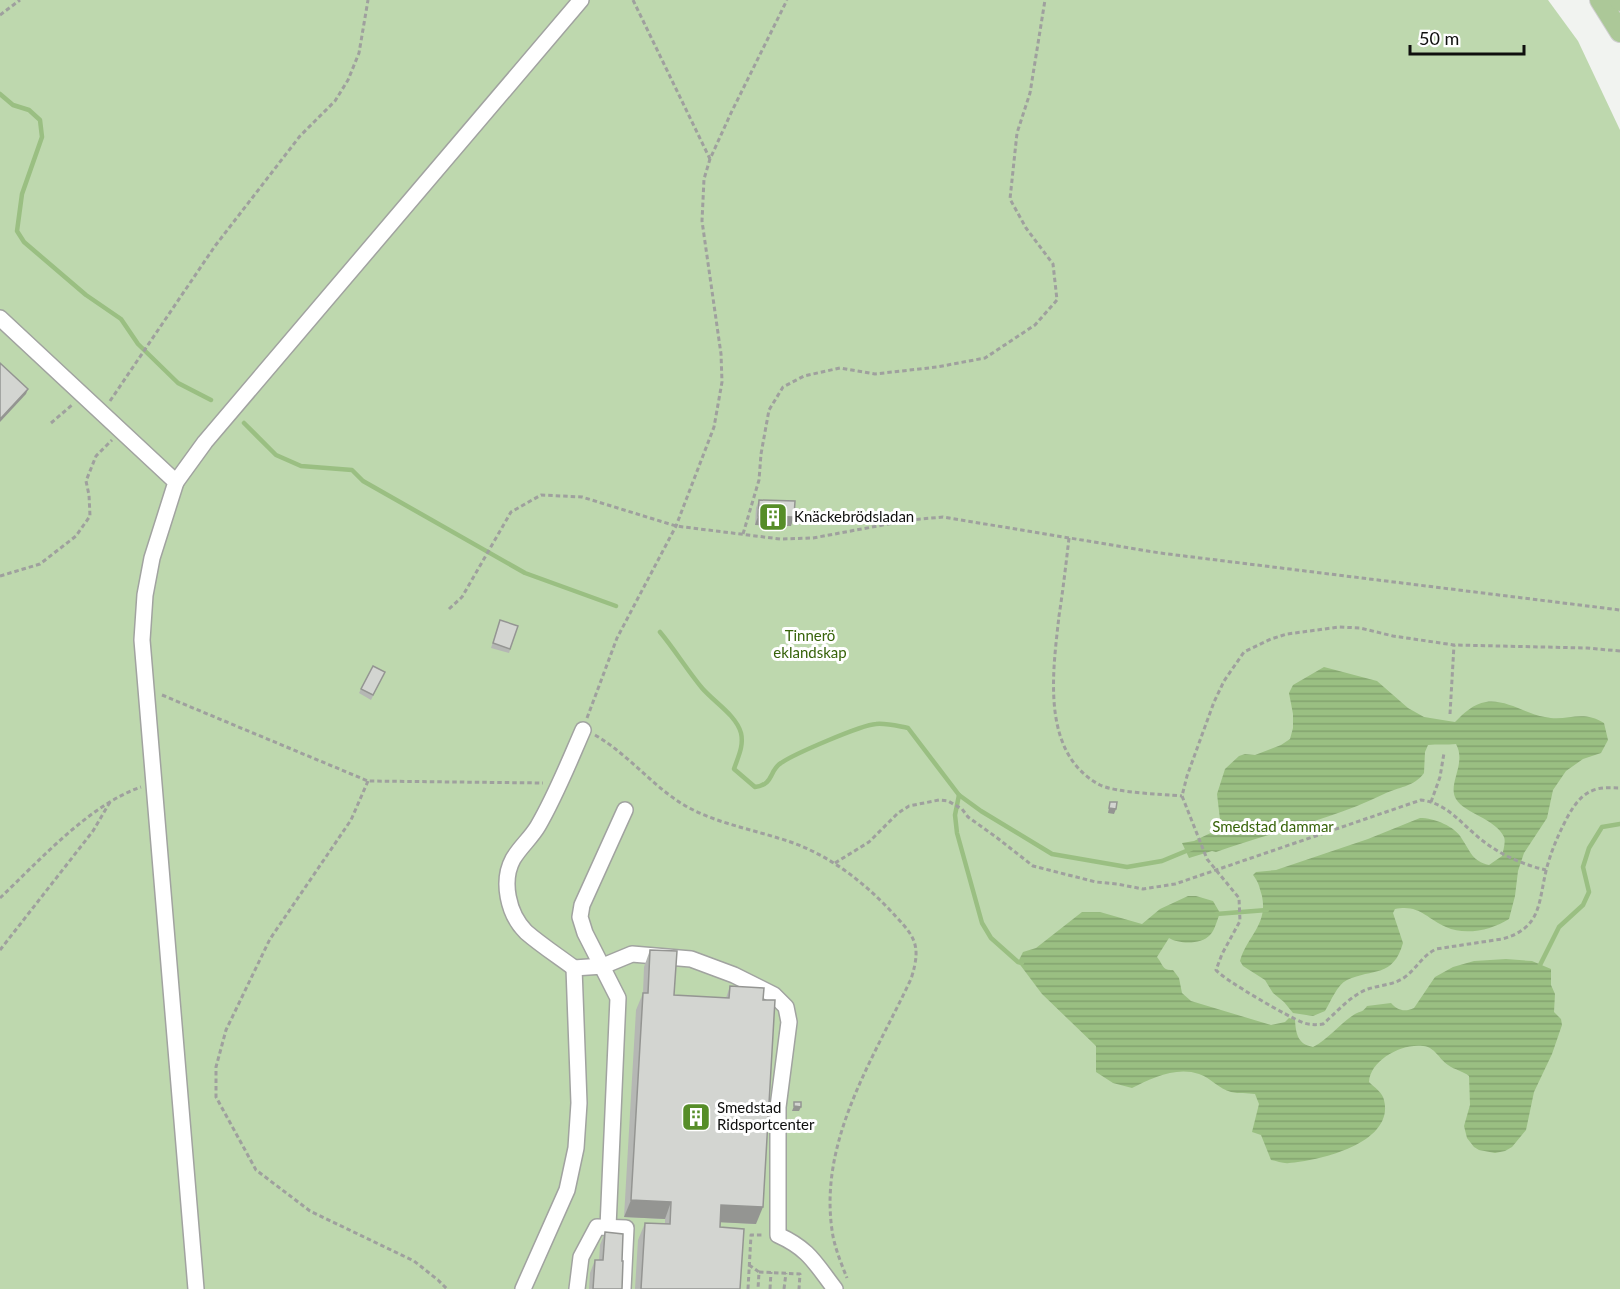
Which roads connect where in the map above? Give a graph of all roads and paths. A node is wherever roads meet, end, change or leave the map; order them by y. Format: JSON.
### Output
{"nodes":[{"id":1,"x":20,"y":0,"type":"edge"},
{"id":2,"x":368,"y":0,"type":"edge"},
{"id":3,"x":581,"y":0,"type":"edge"},
{"id":4,"x":633,"y":0,"type":"edge"},
{"id":5,"x":787,"y":0,"type":"edge"},
{"id":6,"x":1045,"y":0,"type":"edge"},
{"id":7,"x":1600,"y":0,"type":"edge"},
{"id":8,"x":0,"y":15,"type":"edge"},
{"id":9,"x":1620,"y":32,"type":"edge"},
{"id":10,"x":710,"y":159,"type":"junction"},
{"id":11,"x":0,"y":318,"type":"edge"},
{"id":12,"x":83,"y":395,"type":"junction"},
{"id":13,"x":101,"y":412,"type":"junction"},
{"id":14,"x":51,"y":423,"type":"dead end"},
{"id":15,"x":121,"y":431,"type":"junction"},
{"id":16,"x":176,"y":482,"type":"junction"},
{"id":17,"x":676,"y":526,"type":"junction"},
{"id":18,"x":743,"y":535,"type":"junction"},
{"id":19,"x":1069,"y":538,"type":"junction"},
{"id":20,"x":0,"y":576,"type":"edge"},
{"id":21,"x":449,"y":609,"type":"dead end"},
{"id":22,"x":1620,"y":610,"type":"edge"},
{"id":23,"x":1454,"y":645,"type":"junction"},
{"id":24,"x":1620,"y":651,"type":"edge"},
{"id":25,"x":146,"y":689,"type":"junction"},
{"id":26,"x":1450,"y":714,"type":"dead end"},
{"id":27,"x":583,"y":730,"type":"junction"},
{"id":28,"x":1444,"y":753,"type":"dead end"},
{"id":29,"x":368,"y":781,"type":"junction"},
{"id":30,"x":154,"y":782,"type":"junction"},
{"id":31,"x":560,"y":783,"type":"junction"},
{"id":32,"x":1620,"y":788,"type":"edge"},
{"id":33,"x":1182,"y":796,"type":"junction"},
{"id":34,"x":112,"y":799,"type":"junction"},
{"id":35,"x":1431,"y":801,"type":"junction"},
{"id":36,"x":625,"y":810,"type":"dead end"},
{"id":37,"x":835,"y":863,"type":"junction"},
{"id":38,"x":1215,"y":869,"type":"junction"},
{"id":39,"x":1546,"y":870,"type":"junction"},
{"id":40,"x":0,"y":898,"type":"edge"},
{"id":41,"x":0,"y":950,"type":"edge"},
{"id":42,"x":603,"y":966,"type":"junction"},
{"id":43,"x":574,"y":968,"type":"junction"},
{"id":44,"x":608,"y":1227,"type":"junction"},
{"id":45,"x":778,"y":1235,"type":"junction"},
{"id":46,"x":749,"y":1265,"type":"junction"},
{"id":47,"x":759,"y":1272,"type":"junction"},
{"id":48,"x":771,"y":1272,"type":"junction"},
{"id":49,"x":786,"y":1273,"type":"junction"},
{"id":50,"x":841,"y":1285,"type":"edge"},
{"id":51,"x":196,"y":1289,"type":"edge"},
{"id":52,"x":447,"y":1289,"type":"edge"},
{"id":53,"x":523,"y":1289,"type":"edge"},
{"id":54,"x":577,"y":1289,"type":"edge"},
{"id":55,"x":624,"y":1289,"type":"edge"},
{"id":56,"x":748,"y":1289,"type":"edge"},
{"id":57,"x":758,"y":1289,"type":"edge"},
{"id":58,"x":770,"y":1289,"type":"edge"},
{"id":59,"x":784,"y":1289,"type":"edge"},
{"id":60,"x":799,"y":1289,"type":"edge"}],
"edges":[{"from":1,"to":8,"type":"path"},
{"from":2,"to":13,"type":"path"},
{"from":3,"to":16,"type":"street"},
{"from":4,"to":10,"type":"path"},
{"from":5,"to":10,"type":"path"},
{"from":6,"to":18,"type":"path"},
{"from":7,"to":9,"type":"main road"},
{"from":10,"to":17,"type":"path"},
{"from":11,"to":12,"type":"street"},
{"from":12,"to":13,"type":"street"},
{"from":12,"to":14,"type":"path"},
{"from":13,"to":15,"type":"street"},
{"from":15,"to":16,"type":"street"},
{"from":15,"to":20,"type":"path"},
{"from":16,"to":25,"type":"street"},
{"from":17,"to":18,"type":"path"},
{"from":17,"to":21,"type":"path"},
{"from":17,"to":27,"type":"path"},
{"from":18,"to":19,"type":"path"},
{"from":19,"to":22,"type":"path"},
{"from":19,"to":33,"type":"path"},
{"from":23,"to":24,"type":"path"},
{"from":23,"to":26,"type":"path"},
{"from":23,"to":33,"type":"path"},
{"from":25,"to":29,"type":"path"},
{"from":25,"to":30,"type":"street"},
{"from":27,"to":31,"type":"street"},
{"from":27,"to":37,"type":"path"},
{"from":28,"to":35,"type":"path"},
{"from":29,"to":31,"type":"path"},
{"from":29,"to":52,"type":"path"},
{"from":30,"to":34,"type":"path"},
{"from":30,"to":51,"type":"street"},
{"from":31,"to":43,"type":"street"},
{"from":32,"to":39,"type":"path"},
{"from":33,"to":38,"type":"path"},
{"from":34,"to":40,"type":"path"},
{"from":34,"to":41,"type":"path"},
{"from":35,"to":38,"type":"path"},
{"from":35,"to":39,"type":"path"},
{"from":36,"to":42,"type":"street"},
{"from":37,"to":38,"type":"path"},
{"from":37,"to":50,"type":"path"},
{"from":38,"to":39,"type":"path"},
{"from":42,"to":43,"type":"street"},
{"from":42,"to":44,"type":"street"},
{"from":42,"to":45,"type":"street"},
{"from":43,"to":53,"type":"street"},
{"from":44,"to":54,"type":"street"},
{"from":44,"to":55,"type":"street"},
{"from":45,"to":46,"type":"path"},
{"from":45,"to":50,"type":"street"},
{"from":46,"to":47,"type":"path"},
{"from":46,"to":56,"type":"path"},
{"from":47,"to":48,"type":"path"},
{"from":47,"to":57,"type":"path"},
{"from":48,"to":49,"type":"path"},
{"from":48,"to":58,"type":"path"},
{"from":49,"to":59,"type":"path"},
{"from":49,"to":60,"type":"path"}]}
